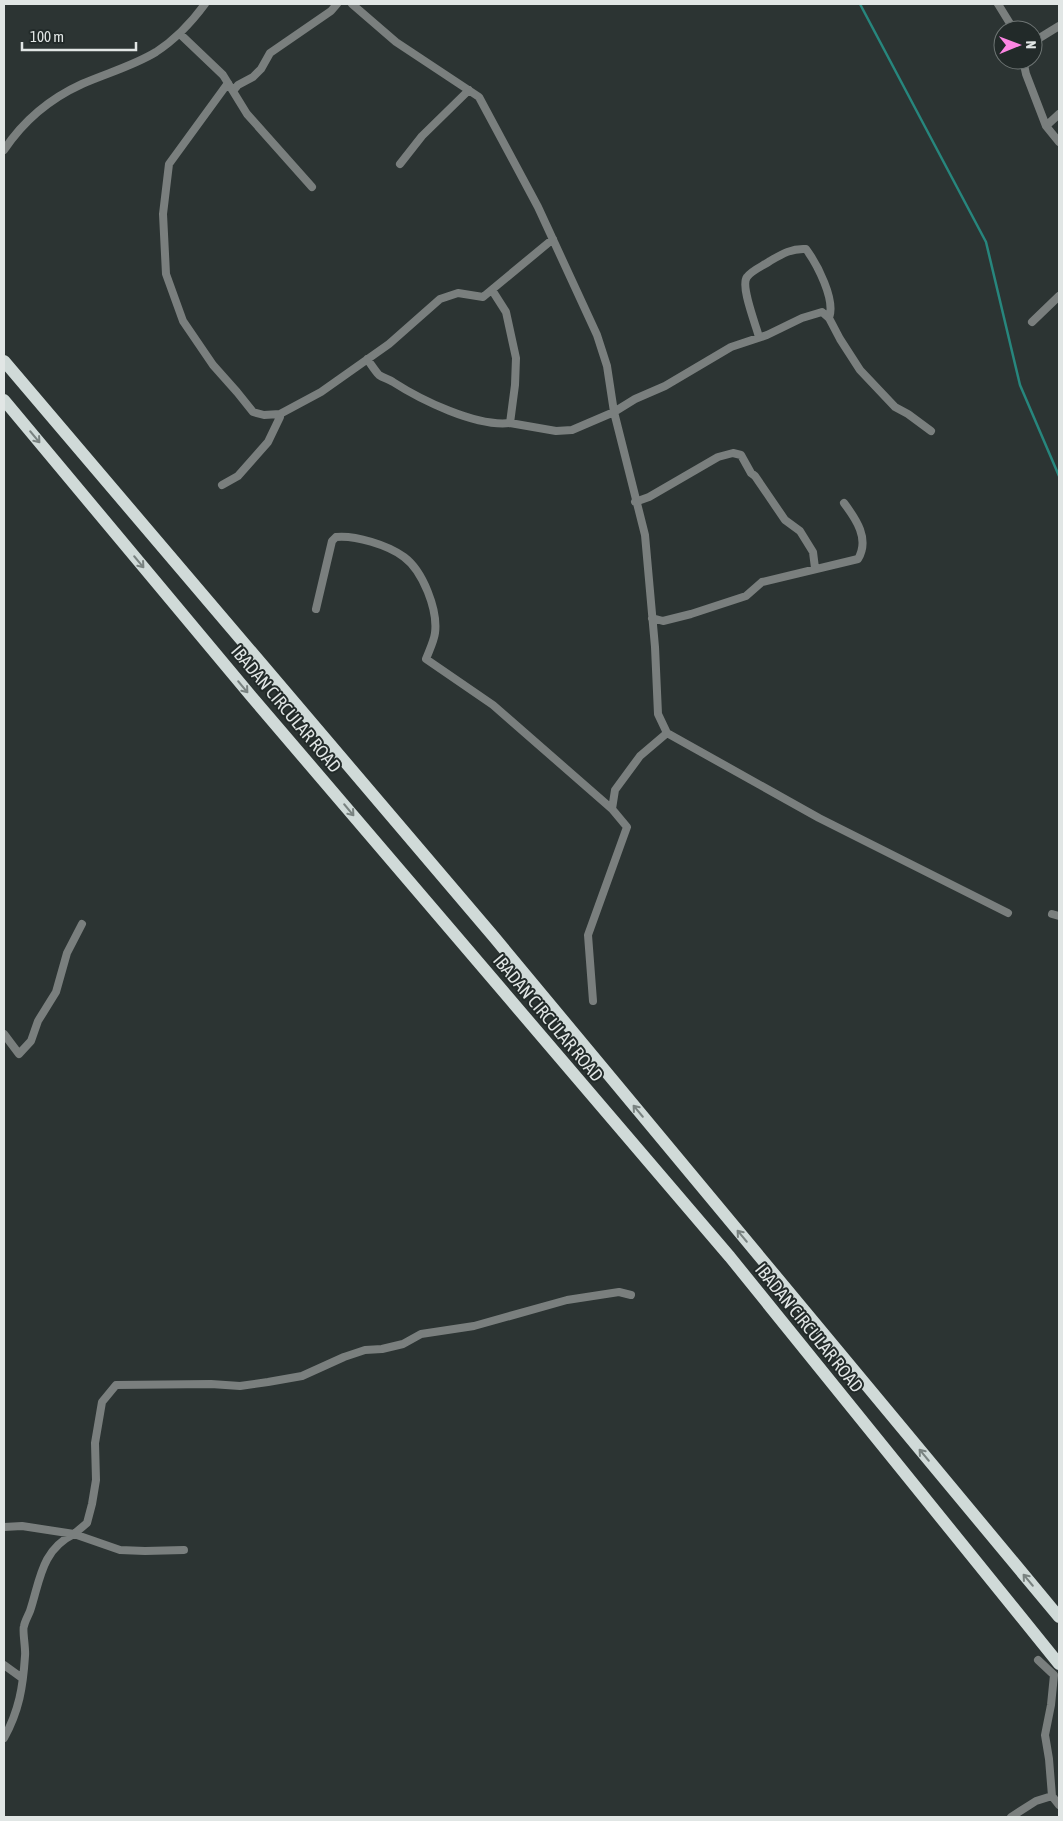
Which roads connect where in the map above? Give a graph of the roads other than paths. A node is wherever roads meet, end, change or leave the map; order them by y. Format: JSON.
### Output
{"nodes":[{"id":1,"x":205,"y":4,"type":"edge"},
{"id":2,"x":337,"y":4,"type":"edge"},
{"id":3,"x":352,"y":4,"type":"edge"},
{"id":4,"x":998,"y":4,"type":"edge"},
{"id":5,"x":1008,"y":20,"type":"edge"},
{"id":6,"x":1059,"y":26,"type":"edge"},
{"id":7,"x":180,"y":34,"type":"junction"},
{"id":8,"x":1043,"y":36,"type":"edge"},
{"id":9,"x":1025,"y":70,"type":"edge"},
{"id":10,"x":228,"y":83,"type":"junction"},
{"id":11,"x":469,"y":90,"type":"junction"},
{"id":12,"x":233,"y":91,"type":"junction"},
{"id":13,"x":1059,"y":114,"type":"edge"},
{"id":14,"x":1046,"y":126,"type":"junction"},
{"id":15,"x":1059,"y":142,"type":"edge"},
{"id":16,"x":4,"y":150,"type":"edge"},
{"id":17,"x":400,"y":164,"type":"dead end"},
{"id":18,"x":312,"y":187,"type":"dead end"},
{"id":19,"x":553,"y":239,"type":"junction"},
{"id":20,"x":492,"y":290,"type":"junction"},
{"id":21,"x":1059,"y":296,"type":"edge"},
{"id":22,"x":829,"y":318,"type":"junction"},
{"id":23,"x":1032,"y":322,"type":"dead end"},
{"id":24,"x":759,"y":337,"type":"junction"},
{"id":25,"x":367,"y":359,"type":"junction"},
{"id":26,"x":4,"y":361,"type":"edge"},
{"id":27,"x":4,"y":400,"type":"edge"},
{"id":28,"x":614,"y":412,"type":"junction"},
{"id":29,"x":280,"y":414,"type":"junction"},
{"id":30,"x":510,"y":423,"type":"junction"},
{"id":31,"x":930,"y":430,"type":"dead end"},
{"id":32,"x":222,"y":485,"type":"dead end"},
{"id":33,"x":635,"y":502,"type":"junction"},
{"id":34,"x":844,"y":503,"type":"dead end"},
{"id":35,"x":815,"y":568,"type":"junction"},
{"id":36,"x":316,"y":609,"type":"dead end"},
{"id":37,"x":652,"y":618,"type":"junction"},
{"id":38,"x":668,"y":733,"type":"junction"},
{"id":39,"x":612,"y":809,"type":"junction"},
{"id":40,"x":1008,"y":913,"type":"dead end"},
{"id":41,"x":82,"y":924,"type":"dead end"},
{"id":42,"x":593,"y":1000,"type":"dead end"},
{"id":43,"x":4,"y":1034,"type":"edge"},
{"id":44,"x":631,"y":1295,"type":"dead end"},
{"id":45,"x":4,"y":1527,"type":"edge"},
{"id":46,"x":74,"y":1534,"type":"junction"},
{"id":47,"x":184,"y":1550,"type":"dead end"},
{"id":48,"x":1059,"y":1617,"type":"edge"},
{"id":49,"x":1038,"y":1660,"type":"dead end"},
{"id":50,"x":1059,"y":1664,"type":"edge"},
{"id":51,"x":4,"y":1665,"type":"edge"},
{"id":52,"x":22,"y":1678,"type":"junction"},
{"id":53,"x":4,"y":1738,"type":"edge"},
{"id":54,"x":1052,"y":1796,"type":"junction"},
{"id":55,"x":1059,"y":1806,"type":"edge"},
{"id":56,"x":1011,"y":1817,"type":"edge"}],
"edges":[{"from":1,"to":7,"type":"street"},
{"from":2,"to":12,"type":"street"},
{"from":3,"to":11,"type":"street"},
{"from":4,"to":5,"type":"street"},
{"from":6,"to":8,"type":"street"},
{"from":7,"to":10,"type":"street"},
{"from":7,"to":16,"type":"street"},
{"from":9,"to":14,"type":"street"},
{"from":10,"to":12,"type":"street"},
{"from":10,"to":29,"type":"street"},
{"from":11,"to":17,"type":"street"},
{"from":11,"to":19,"type":"street"},
{"from":12,"to":18,"type":"street"},
{"from":13,"to":14,"type":"street"},
{"from":14,"to":15,"type":"street"},
{"from":19,"to":20,"type":"street"},
{"from":19,"to":28,"type":"street"},
{"from":20,"to":25,"type":"street"},
{"from":20,"to":30,"type":"street"},
{"from":21,"to":23,"type":"street"},
{"from":22,"to":24,"type":"street"},
{"from":22,"to":24,"type":"street"},
{"from":22,"to":31,"type":"street"},
{"from":24,"to":28,"type":"street"},
{"from":25,"to":29,"type":"street"},
{"from":25,"to":30,"type":"street"},
{"from":48,"to":26,"type":"highway","name":"IBADAN CIRCULAR ROAD","one_way":true},
{"from":27,"to":50,"type":"highway","name":"IBADAN CIRCULAR ROAD","one_way":true},
{"from":28,"to":30,"type":"street"},
{"from":28,"to":33,"type":"street"},
{"from":29,"to":32,"type":"street"},
{"from":33,"to":35,"type":"street"},
{"from":33,"to":37,"type":"street"},
{"from":34,"to":35,"type":"street"},
{"from":35,"to":37,"type":"street"},
{"from":36,"to":39,"type":"street"},
{"from":37,"to":38,"type":"street"},
{"from":38,"to":39,"type":"street"},
{"from":38,"to":40,"type":"street"},
{"from":39,"to":42,"type":"street"},
{"from":41,"to":43,"type":"street"},
{"from":44,"to":46,"type":"street"},
{"from":45,"to":46,"type":"street"},
{"from":46,"to":47,"type":"street"},
{"from":46,"to":52,"type":"street"},
{"from":49,"to":54,"type":"street"},
{"from":51,"to":52,"type":"street"},
{"from":52,"to":53,"type":"street"},
{"from":54,"to":55,"type":"street"},
{"from":54,"to":56,"type":"street"}]}
